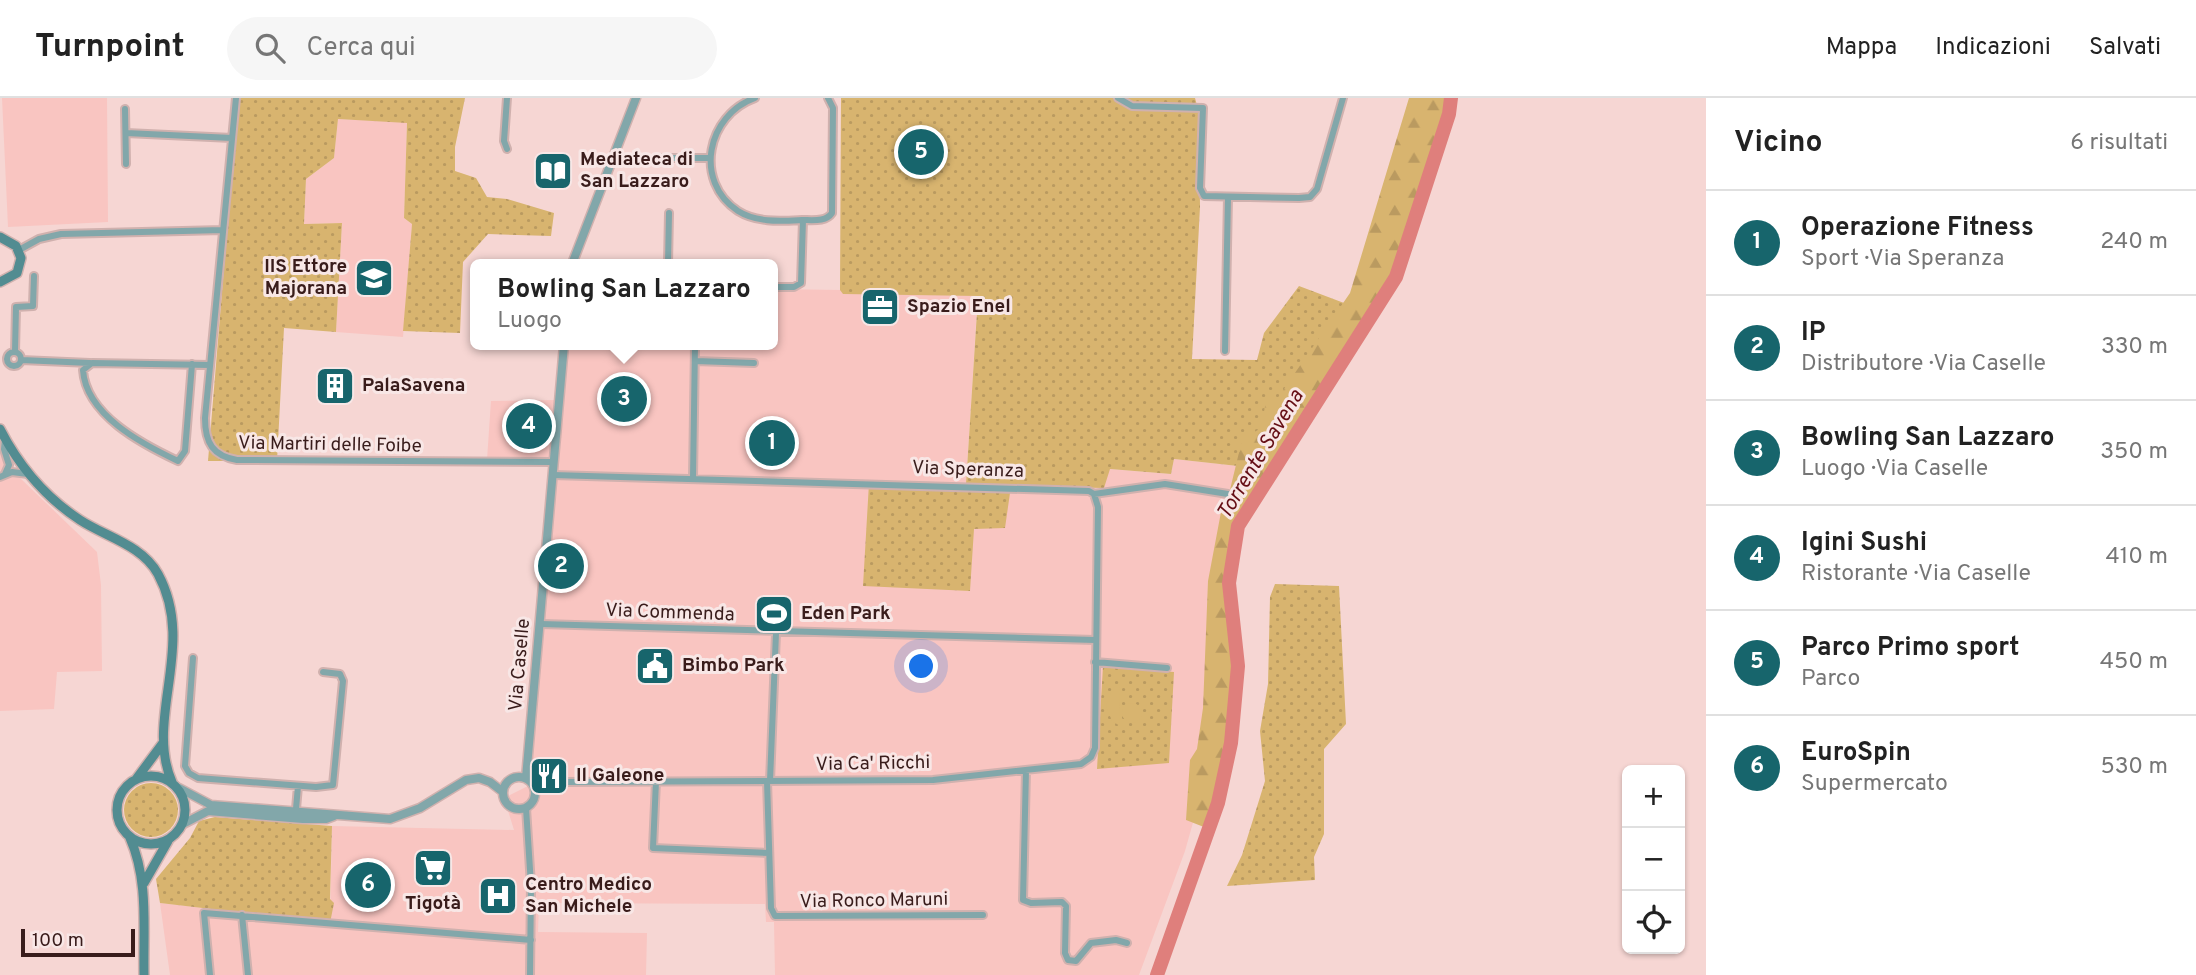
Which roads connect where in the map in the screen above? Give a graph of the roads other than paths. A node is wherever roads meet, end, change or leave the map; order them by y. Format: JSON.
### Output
{"nodes":[{"id":1,"x":236,"y":98,"type":"edge"},
{"id":2,"x":507,"y":98,"type":"edge"},
{"id":3,"x":636,"y":98,"type":"edge"},
{"id":4,"x":755,"y":98,"type":"edge"},
{"id":5,"x":828,"y":98,"type":"edge"},
{"id":6,"x":1118,"y":98,"type":"edge"},
{"id":7,"x":1343,"y":98,"type":"edge"},
{"id":8,"x":125,"y":109,"type":"dead end"},
{"id":9,"x":126,"y":133,"type":"junction"},
{"id":10,"x":232,"y":138,"type":"junction"},
{"id":11,"x":507,"y":149,"type":"dead end"},
{"id":12,"x":662,"y":158,"type":"dead end"},
{"id":13,"x":710,"y":158,"type":"junction"},
{"id":14,"x":126,"y":163,"type":"dead end"},
{"id":15,"x":1228,"y":197,"type":"junction"},
{"id":16,"x":669,"y":213,"type":"dead end"},
{"id":17,"x":803,"y":220,"type":"junction"},
{"id":18,"x":223,"y":230,"type":"junction"},
{"id":19,"x":0,"y":237,"type":"edge"},
{"id":20,"x":19,"y":250,"type":"junction"},
{"id":21,"x":574,"y":259,"type":"edge"},
{"id":22,"x":668,"y":259,"type":"edge"},
{"id":23,"x":34,"y":276,"type":"dead end"},
{"id":24,"x":0,"y":282,"type":"edge"},
{"id":25,"x":778,"y":287,"type":"edge"},
{"id":26,"x":564,"y":350,"type":"edge"},
{"id":27,"x":695,"y":350,"type":"edge"},
{"id":28,"x":1225,"y":351,"type":"dead end"},
{"id":29,"x":15,"y":352,"type":"junction"},
{"id":30,"x":21,"y":360,"type":"junction"},
{"id":31,"x":695,"y":361,"type":"junction"},
{"id":32,"x":92,"y":363,"type":"junction"},
{"id":33,"x":754,"y":363,"type":"dead end"},
{"id":34,"x":192,"y":364,"type":"junction"},
{"id":35,"x":211,"y":365,"type":"junction"},
{"id":36,"x":2,"y":434,"type":"edge"},
{"id":37,"x":554,"y":462,"type":"junction"},
{"id":38,"x":29,"y":474,"type":"junction"},
{"id":39,"x":3,"y":475,"type":"edge"},
{"id":40,"x":553,"y":475,"type":"junction"},
{"id":41,"x":693,"y":478,"type":"junction"},
{"id":42,"x":1094,"y":494,"type":"junction"},
{"id":43,"x":1228,"y":494,"type":"dead end"},
{"id":44,"x":541,"y":624,"type":"junction"},
{"id":45,"x":776,"y":633,"type":"junction"},
{"id":46,"x":1095,"y":640,"type":"junction"},
{"id":47,"x":193,"y":658,"type":"dead end"},
{"id":48,"x":1095,"y":662,"type":"junction"},
{"id":49,"x":1167,"y":668,"type":"dead end"},
{"id":50,"x":323,"y":672,"type":"dead end"},
{"id":51,"x":163,"y":743,"type":"junction"},
{"id":52,"x":1026,"y":770,"type":"junction"},
{"id":53,"x":138,"y":778,"type":"junction"},
{"id":54,"x":526,"y":779,"type":"junction"},
{"id":55,"x":512,"y":780,"type":"junction"},
{"id":56,"x":769,"y":781,"type":"junction"},
{"id":57,"x":490,"y":782,"type":"junction"},
{"id":58,"x":656,"y":782,"type":"junction"},
{"id":59,"x":175,"y":785,"type":"junction"},
{"id":60,"x":298,"y":786,"type":"junction"},
{"id":61,"x":536,"y":789,"type":"junction"},
{"id":62,"x":503,"y":792,"type":"junction"},
{"id":63,"x":526,"y":808,"type":"junction"},
{"id":64,"x":296,"y":809,"type":"junction"},
{"id":65,"x":334,"y":816,"type":"junction"},
{"id":66,"x":183,"y":824,"type":"junction"},
{"id":67,"x":130,"y":838,"type":"junction"},
{"id":68,"x":168,"y":841,"type":"junction"},
{"id":69,"x":769,"y":853,"type":"junction"},
{"id":70,"x":143,"y":884,"type":"junction"},
{"id":71,"x":242,"y":915,"type":"junction"},
{"id":72,"x":983,"y":915,"type":"dead end"},
{"id":73,"x":531,"y":940,"type":"junction"},
{"id":74,"x":1127,"y":943,"type":"dead end"},
{"id":75,"x":144,"y":975,"type":"edge"},
{"id":76,"x":210,"y":975,"type":"edge"},
{"id":77,"x":248,"y":975,"type":"edge"},
{"id":78,"x":530,"y":975,"type":"edge"}],
"edges":[{"from":1,"to":10,"type":"street","name":"Via Martiri delle Foibe"},
{"from":2,"to":11,"type":"street"},
{"from":3,"to":21,"type":"street"},
{"from":4,"to":13,"type":"street"},
{"from":5,"to":17,"type":"street"},
{"from":6,"to":15,"type":"street"},
{"from":7,"to":15,"type":"street"},
{"from":8,"to":9,"type":"street"},
{"from":9,"to":10,"type":"street"},
{"from":9,"to":14,"type":"street"},
{"from":10,"to":18,"type":"street","name":"Via Martiri delle Foibe"},
{"from":12,"to":13,"type":"street"},
{"from":13,"to":17,"type":"street"},
{"from":15,"to":28,"type":"street"},
{"from":16,"to":22,"type":"street"},
{"from":17,"to":25,"type":"street"},
{"from":18,"to":20,"type":"street"},
{"from":18,"to":35,"type":"street","name":"Via Martiri delle Foibe"},
{"from":19,"to":20,"type":"main road"},
{"from":20,"to":24,"type":"main road"},
{"from":23,"to":29,"type":"street"},
{"from":26,"to":37,"type":"street","name":"Via Caselle"},
{"from":27,"to":31,"type":"street"},
{"from":29,"to":30,"type":"street"},
{"from":29,"to":30,"type":"street"},
{"from":30,"to":32,"type":"street"},
{"from":31,"to":33,"type":"street"},
{"from":31,"to":41,"type":"street"},
{"from":32,"to":34,"type":"street"},
{"from":32,"to":34,"type":"street"},
{"from":34,"to":35,"type":"street"},
{"from":35,"to":37,"type":"street","name":"Via Martiri delle Foibe"},
{"from":36,"to":38,"type":"main road"},
{"from":36,"to":39,"type":"street"},
{"from":37,"to":40,"type":"street","name":"Via Caselle"},
{"from":38,"to":39,"type":"street"},
{"from":38,"to":51,"type":"main road"},
{"from":40,"to":41,"type":"street","name":"Via Speranza"},
{"from":40,"to":44,"type":"street","name":"Via Caselle"},
{"from":41,"to":42,"type":"street","name":"Via Speranza"},
{"from":42,"to":43,"type":"street","name":"Via Speranza"},
{"from":42,"to":46,"type":"street"},
{"from":44,"to":45,"type":"street","name":"Via Commenda"},
{"from":44,"to":54,"type":"street","name":"Via Caselle"},
{"from":45,"to":46,"type":"street","name":"Via Commenda"},
{"from":45,"to":56,"type":"street","name":"Via Ronco Maruni"},
{"from":46,"to":48,"type":"street"},
{"from":47,"to":60,"type":"street"},
{"from":48,"to":49,"type":"street"},
{"from":48,"to":52,"type":"street","name":"Via Ca' Ricchi"},
{"from":50,"to":60,"type":"street"},
{"from":51,"to":53,"type":"main road"},
{"from":51,"to":59,"type":"main road"},
{"from":52,"to":56,"type":"street","name":"Via Ca' Ricchi"},
{"from":52,"to":74,"type":"street"},
{"from":53,"to":59,"type":"main road"},
{"from":53,"to":67,"type":"main road"},
{"from":54,"to":55,"type":"street"},
{"from":54,"to":61,"type":"street"},
{"from":55,"to":57,"type":"street"},
{"from":55,"to":62,"type":"street"},
{"from":56,"to":58,"type":"street","name":"Via Ca' Ricchi"},
{"from":56,"to":69,"type":"street","name":"Via Ronco Maruni"},
{"from":57,"to":62,"type":"street"},
{"from":57,"to":65,"type":"street"},
{"from":58,"to":61,"type":"street","name":"Via Ca' Ricchi"},
{"from":58,"to":69,"type":"street"},
{"from":59,"to":64,"type":"street"},
{"from":59,"to":66,"type":"main road"},
{"from":60,"to":64,"type":"street"},
{"from":61,"to":63,"type":"street"},
{"from":62,"to":63,"type":"street"},
{"from":63,"to":73,"type":"street"},
{"from":64,"to":65,"type":"street"},
{"from":65,"to":66,"type":"street"},
{"from":66,"to":68,"type":"main road"},
{"from":67,"to":68,"type":"main road"},
{"from":67,"to":70,"type":"main road"},
{"from":68,"to":70,"type":"main road"},
{"from":69,"to":72,"type":"street","name":"Via Ronco Maruni"},
{"from":70,"to":75,"type":"main road"},
{"from":71,"to":73,"type":"street"},
{"from":71,"to":76,"type":"street"},
{"from":71,"to":77,"type":"street"},
{"from":73,"to":78,"type":"street"}]}
